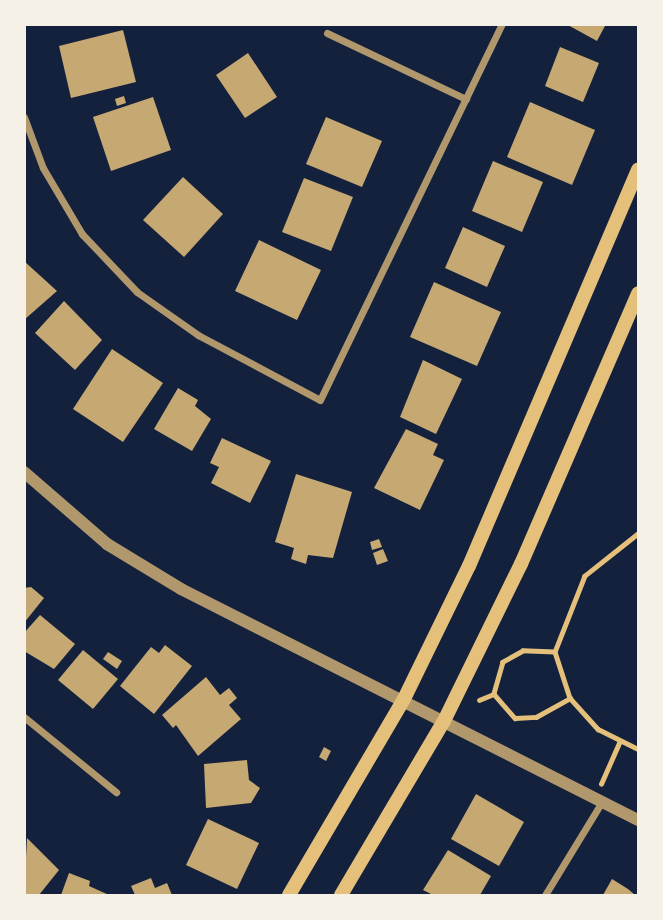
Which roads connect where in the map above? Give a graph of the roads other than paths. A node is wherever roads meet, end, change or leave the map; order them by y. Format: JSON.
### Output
{"nodes":[{"id":1,"x":502,"y":24,"type":"edge"},
{"id":2,"x":327,"y":33,"type":"dead end"},
{"id":3,"x":466,"y":99,"type":"junction"},
{"id":4,"x":24,"y":117,"type":"edge"},
{"id":5,"x":639,"y":170,"type":"edge"},
{"id":6,"x":639,"y":293,"type":"edge"},
{"id":7,"x":24,"y":472,"type":"edge"},
{"id":8,"x":404,"y":699,"type":"junction"},
{"id":9,"x":24,"y":717,"type":"edge"},
{"id":10,"x":444,"y":721,"type":"junction"},
{"id":11,"x":116,"y":792,"type":"dead end"},
{"id":12,"x":603,"y":800,"type":"junction"},
{"id":13,"x":639,"y":820,"type":"edge"},
{"id":14,"x":289,"y":895,"type":"edge"},
{"id":15,"x":341,"y":895,"type":"edge"},
{"id":16,"x":545,"y":895,"type":"edge"}],
"edges":[{"from":1,"to":3,"type":"street"},
{"from":2,"to":3,"type":"street"},
{"from":3,"to":4,"type":"street"},
{"from":5,"to":8,"type":"main road"},
{"from":6,"to":10,"type":"main road"},
{"from":7,"to":8,"type":"street"},
{"from":8,"to":10,"type":"street"},
{"from":8,"to":14,"type":"main road"},
{"from":9,"to":11,"type":"street"},
{"from":10,"to":12,"type":"street"},
{"from":10,"to":15,"type":"main road"},
{"from":12,"to":13,"type":"street"},
{"from":12,"to":16,"type":"street"}]}
